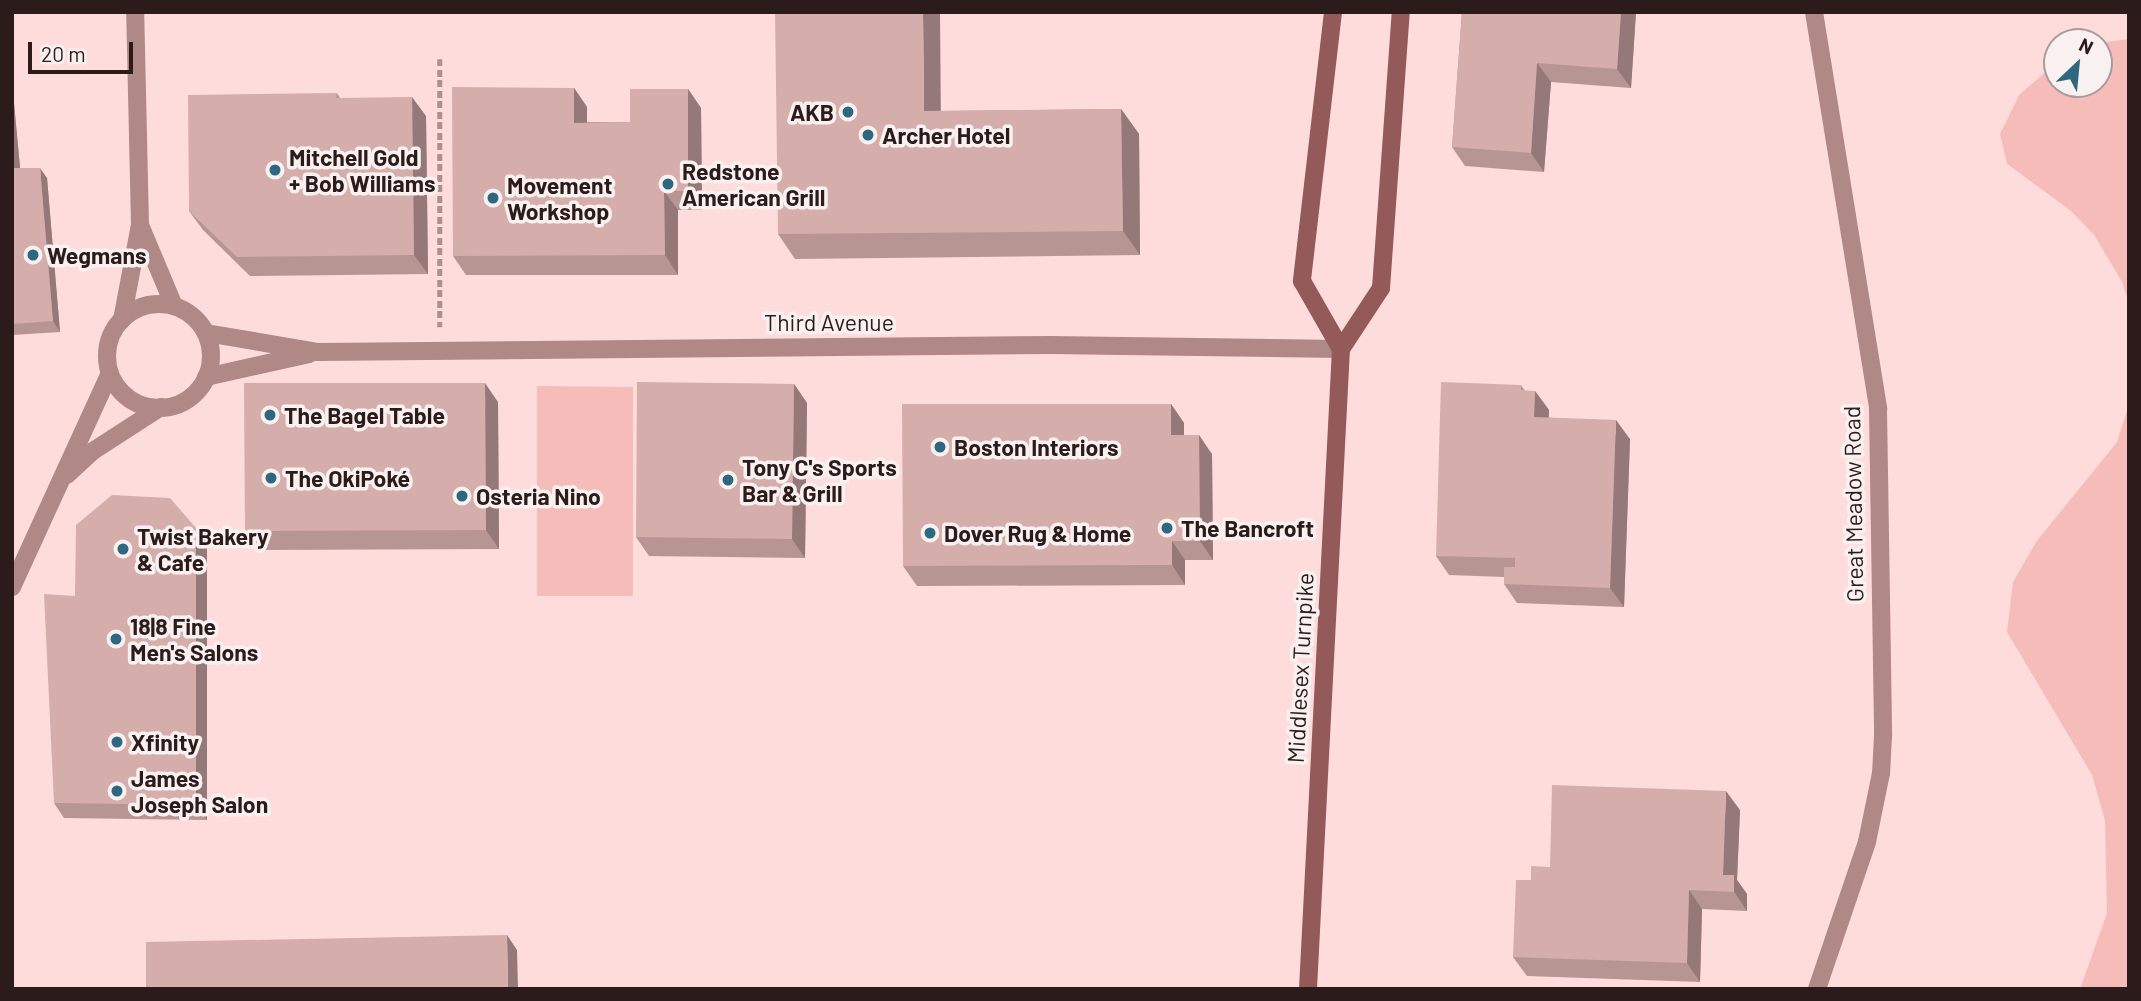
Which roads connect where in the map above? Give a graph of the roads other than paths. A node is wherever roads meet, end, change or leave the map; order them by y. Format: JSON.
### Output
{"nodes":[{"id":1,"x":135,"y":12,"type":"edge"},
{"id":2,"x":1333,"y":12,"type":"edge"},
{"id":3,"x":1401,"y":12,"type":"edge"},
{"id":4,"x":1814,"y":12,"type":"edge"},
{"id":5,"x":140,"y":225,"type":"junction"},
{"id":6,"x":174,"y":306,"type":"junction"},
{"id":7,"x":122,"y":320,"type":"junction"},
{"id":8,"x":206,"y":333,"type":"junction"},
{"id":9,"x":1341,"y":349,"type":"junction"},
{"id":10,"x":318,"y":352,"type":"junction"},
{"id":11,"x":110,"y":373,"type":"junction"},
{"id":12,"x":206,"y":377,"type":"junction"},
{"id":13,"x":161,"y":407,"type":"junction"},
{"id":14,"x":59,"y":482,"type":"junction"},
{"id":15,"x":12,"y":587,"type":"edge"},
{"id":16,"x":1308,"y":989,"type":"edge"},
{"id":17,"x":1817,"y":989,"type":"edge"}],
"edges":[{"from":1,"to":5,"type":"street"},
{"from":2,"to":9,"type":"main road"},
{"from":3,"to":9,"type":"main road"},
{"from":4,"to":17,"type":"street","name":"Great Meadow Road"},
{"from":5,"to":6,"type":"street"},
{"from":5,"to":7,"type":"street"},
{"from":6,"to":7,"type":"street"},
{"from":6,"to":8,"type":"street"},
{"from":7,"to":11,"type":"street"},
{"from":8,"to":10,"type":"street","name":"Third Avenue"},
{"from":8,"to":12,"type":"street"},
{"from":9,"to":10,"type":"street","name":"Third Avenue"},
{"from":9,"to":16,"type":"main road","name":"Middlesex Turnpike"},
{"from":10,"to":12,"type":"street","name":"Third Avenue"},
{"from":11,"to":13,"type":"street"},
{"from":11,"to":14,"type":"street"},
{"from":12,"to":13,"type":"street"},
{"from":13,"to":14,"type":"street"},
{"from":14,"to":15,"type":"street"}]}
